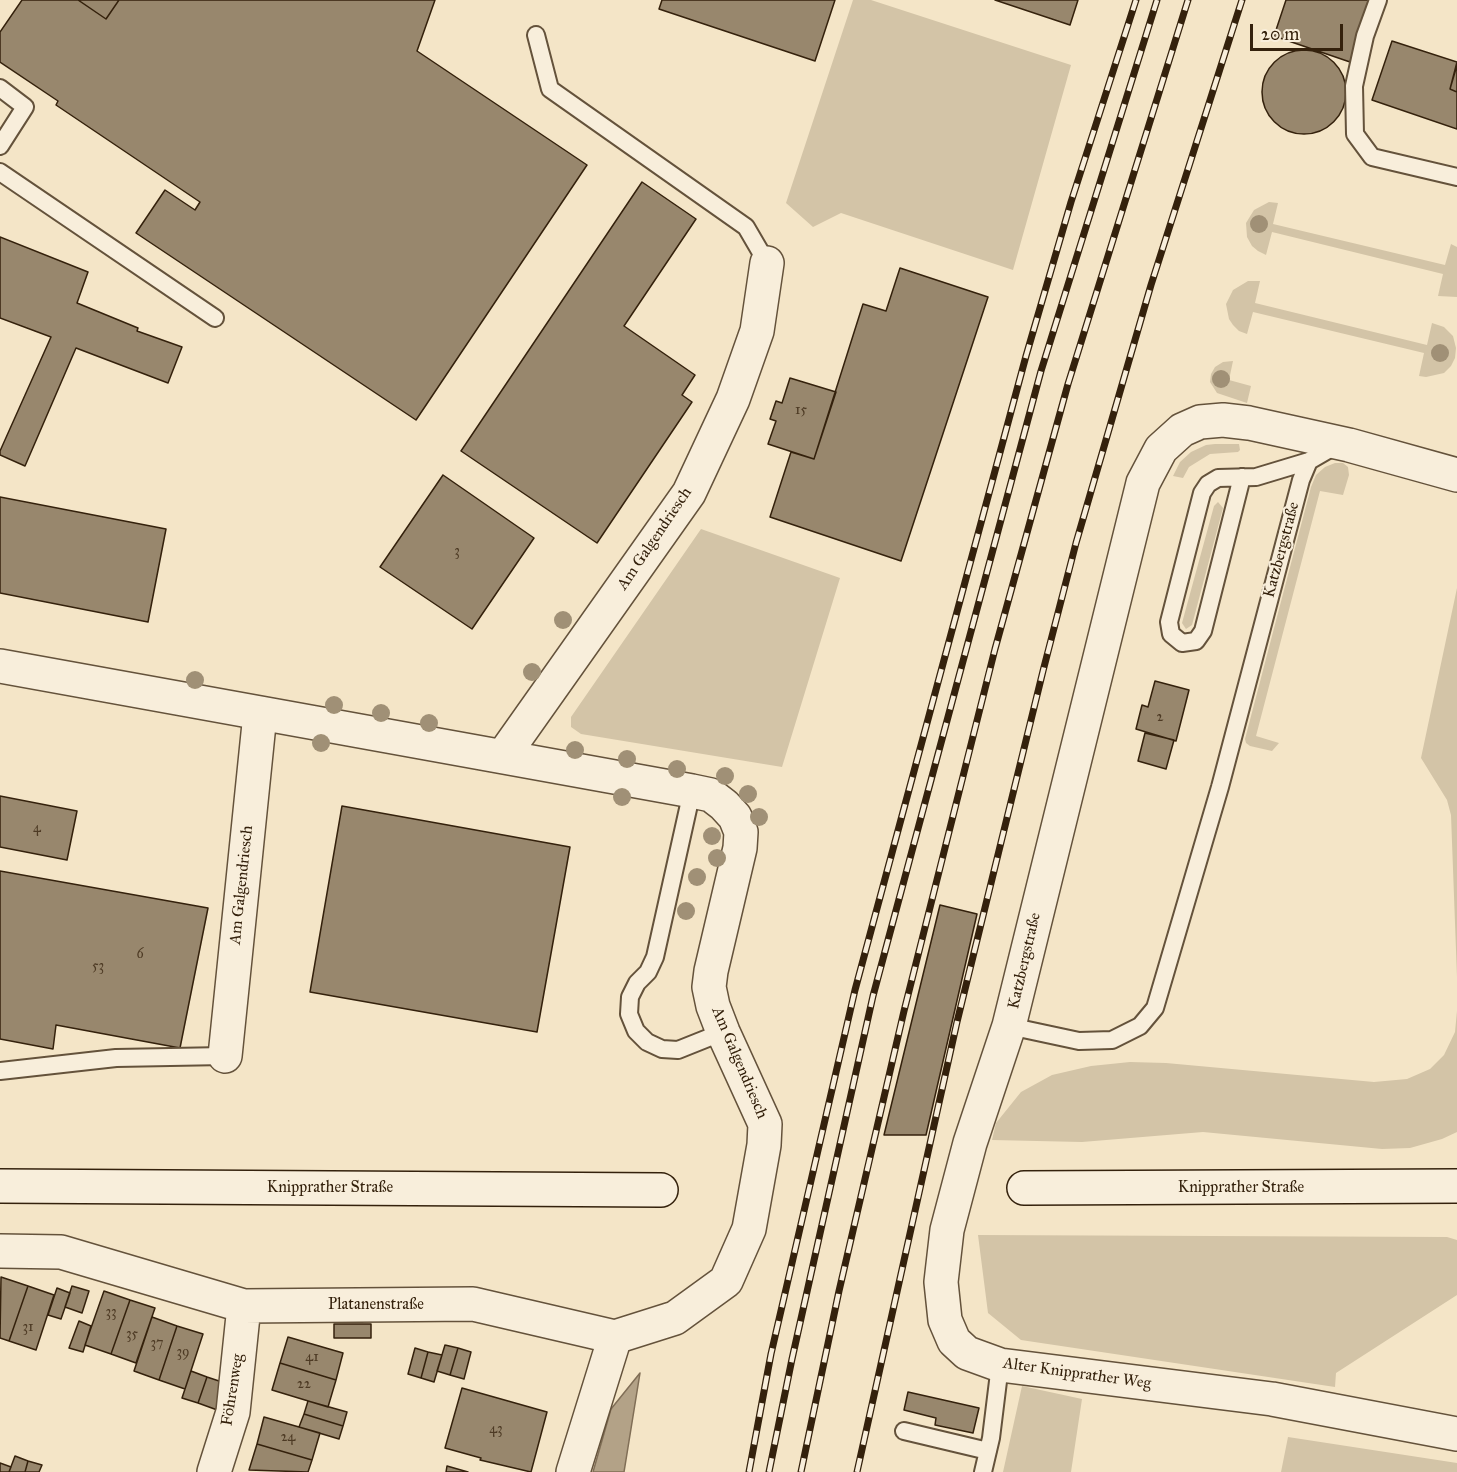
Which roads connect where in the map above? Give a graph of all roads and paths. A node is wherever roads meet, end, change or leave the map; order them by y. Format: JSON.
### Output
{"nodes":[{"id":1,"x":1377,"y":0,"type":"edge"},
{"id":2,"x":536,"y":35,"type":"dead end"},
{"id":3,"x":0,"y":88,"type":"edge"},
{"id":4,"x":0,"y":146,"type":"edge"},
{"id":5,"x":0,"y":172,"type":"edge"},
{"id":6,"x":1457,"y":177,"type":"edge"},
{"id":7,"x":767,"y":263,"type":"joint"},
{"id":8,"x":215,"y":318,"type":"dead end"},
{"id":9,"x":1349,"y":445,"type":"junction"},
{"id":10,"x":1309,"y":461,"type":"junction"},
{"id":11,"x":1457,"y":475,"type":"edge"},
{"id":12,"x":1242,"y":477,"type":"junction"},
{"id":13,"x":0,"y":666,"type":"edge"},
{"id":14,"x":260,"y":714,"type":"junction"},
{"id":15,"x":504,"y":756,"type":"junction"},
{"id":16,"x":692,"y":791,"type":"junction"},
{"id":17,"x":1009,"y":1026,"type":"junction"},
{"id":18,"x":723,"y":1032,"type":"junction"},
{"id":19,"x":225,"y":1056,"type":"joint"},
{"id":20,"x":0,"y":1071,"type":"edge"},
{"id":21,"x":0,"y":1186,"type":"edge"},
{"id":22,"x":1457,"y":1186,"type":"edge"},
{"id":23,"x":1024,"y":1188,"type":"dead end"},
{"id":24,"x":661,"y":1190,"type":"dead end"},
{"id":25,"x":0,"y":1251,"type":"edge"},
{"id":26,"x":244,"y":1306,"type":"junction"},
{"id":27,"x":615,"y":1337,"type":"junction"},
{"id":28,"x":1000,"y":1365,"type":"junction"},
{"id":29,"x":904,"y":1431,"type":"dead end"},
{"id":30,"x":1457,"y":1434,"type":"edge"},
{"id":31,"x":988,"y":1450,"type":"junction"},
{"id":32,"x":214,"y":1472,"type":"edge"},
{"id":33,"x":573,"y":1472,"type":"edge"},
{"id":34,"x":983,"y":1472,"type":"edge"}],
"edges":[{"from":1,"to":6,"type":"lane"},
{"from":2,"to":7,"type":"lane"},
{"from":3,"to":4,"type":"lane"},
{"from":5,"to":8,"type":"lane"},
{"from":7,"to":15,"type":"street","name":"Am Galgendriesch"},
{"from":9,"to":10,"type":"lane"},
{"from":9,"to":11,"type":"street","name":"Katzbergstraße"},
{"from":9,"to":17,"type":"street","name":"Katzbergstraße"},
{"from":10,"to":12,"type":"lane"},
{"from":10,"to":17,"type":"lane","name":"Katzbergstraße"},
{"from":12,"to":12,"type":"lane"},
{"from":13,"to":14,"type":"street","name":"Am Galgendriesch"},
{"from":14,"to":15,"type":"street","name":"Am Galgendriesch"},
{"from":14,"to":19,"type":"street","name":"Am Galgendriesch"},
{"from":15,"to":16,"type":"street","name":"Am Galgendriesch"},
{"from":16,"to":18,"type":"street","name":"Am Galgendriesch"},
{"from":16,"to":18,"type":"lane"},
{"from":17,"to":28,"type":"street","name":"Alter Knipprather Weg"},
{"from":18,"to":27,"type":"street","name":"Am Galgendriesch"},
{"from":19,"to":20,"type":"lane"},
{"from":21,"to":24,"type":"street","name":"Knipprather Straße"},
{"from":22,"to":23,"type":"street","name":"Knipprather Straße"},
{"from":25,"to":26,"type":"street","name":"Platanenstraße"},
{"from":26,"to":27,"type":"street","name":"Platanenstraße"},
{"from":26,"to":32,"type":"street","name":"Föhrenweg"},
{"from":27,"to":33,"type":"street"},
{"from":28,"to":30,"type":"street","name":"Alter Knipprather Weg"},
{"from":28,"to":31,"type":"lane"},
{"from":29,"to":31,"type":"lane"},
{"from":31,"to":34,"type":"lane"}]}
